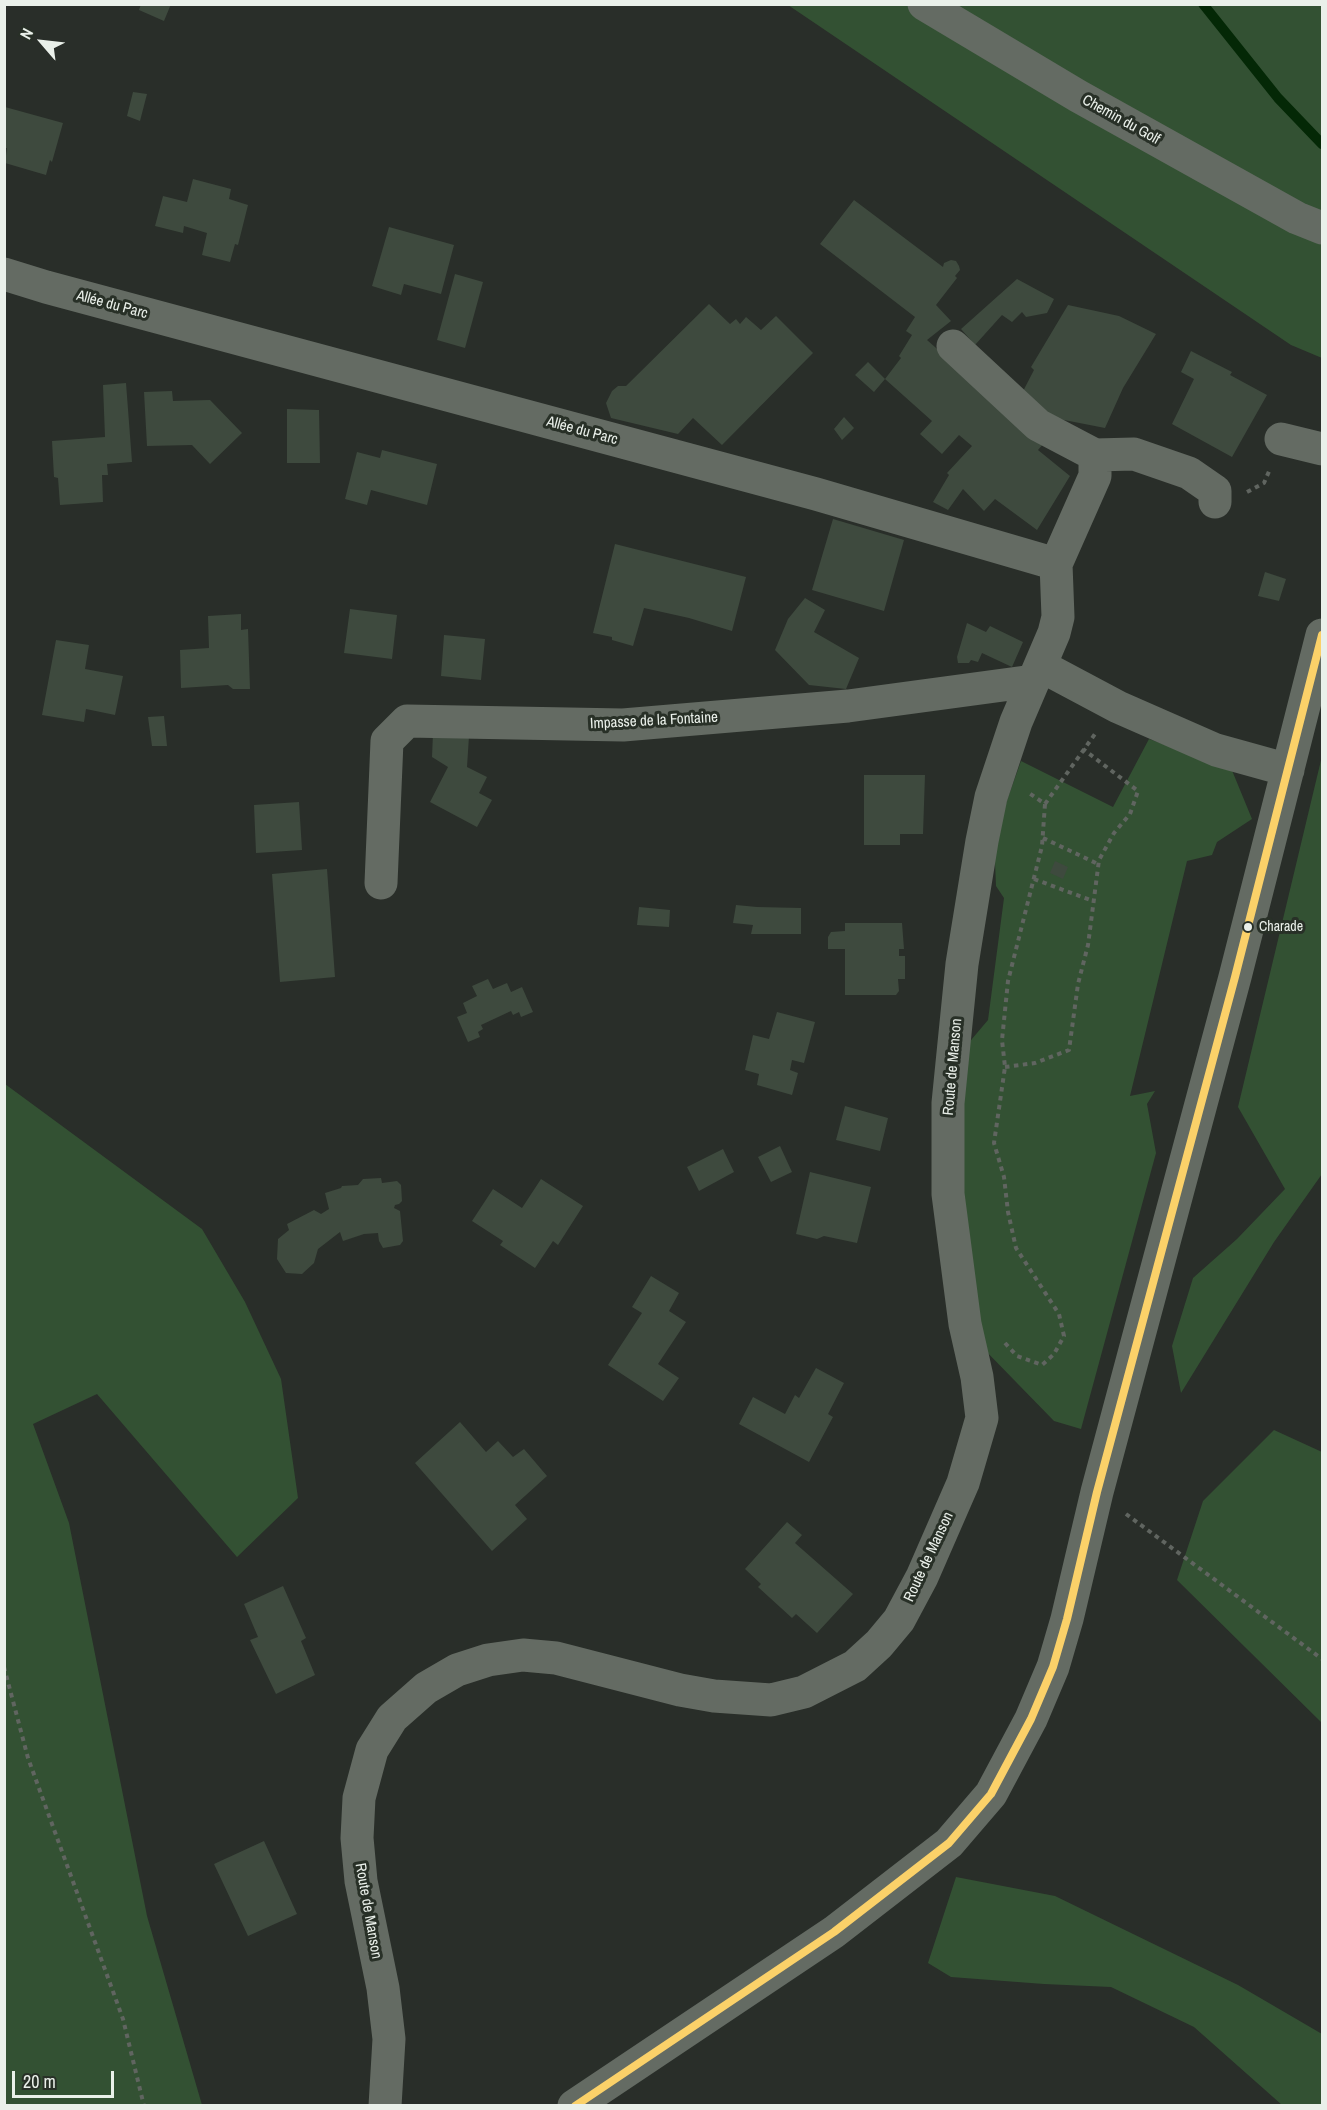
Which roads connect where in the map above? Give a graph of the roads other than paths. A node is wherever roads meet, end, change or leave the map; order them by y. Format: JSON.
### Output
{"nodes":[{"id":1,"x":924,"y":4,"type":"edge"},
{"id":2,"x":1323,"y":228,"type":"edge"},
{"id":3,"x":4,"y":274,"type":"edge"},
{"id":4,"x":953,"y":346,"type":"dead end"},
{"id":5,"x":1281,"y":439,"type":"road end"},
{"id":6,"x":1323,"y":449,"type":"edge"},
{"id":7,"x":1095,"y":455,"type":"junction"},
{"id":8,"x":1215,"y":502,"type":"road end"},
{"id":9,"x":1056,"y":564,"type":"junction"},
{"id":10,"x":1323,"y":635,"type":"edge"},
{"id":11,"x":1037,"y":674,"type":"junction"},
{"id":12,"x":1288,"y":770,"type":"junction"},
{"id":13,"x":381,"y":883,"type":"dead end"},
{"id":14,"x":385,"y":2106,"type":"edge"},
{"id":15,"x":574,"y":2106,"type":"edge"}],
"edges":[{"from":1,"to":2,"type":"street","name":"Chemin du Golf"},
{"from":3,"to":9,"type":"street","name":"Allée du Parc"},
{"from":4,"to":7,"type":"street"},
{"from":5,"to":6,"type":"street"},
{"from":7,"to":8,"type":"street"},
{"from":7,"to":9,"type":"street"},
{"from":9,"to":11,"type":"street"},
{"from":10,"to":12,"type":"street"},
{"from":11,"to":12,"type":"street"},
{"from":11,"to":13,"type":"street","name":"Impasse de la Fontaine"},
{"from":11,"to":14,"type":"street","name":"Route de Manson"},
{"from":12,"to":15,"type":"street"}]}
